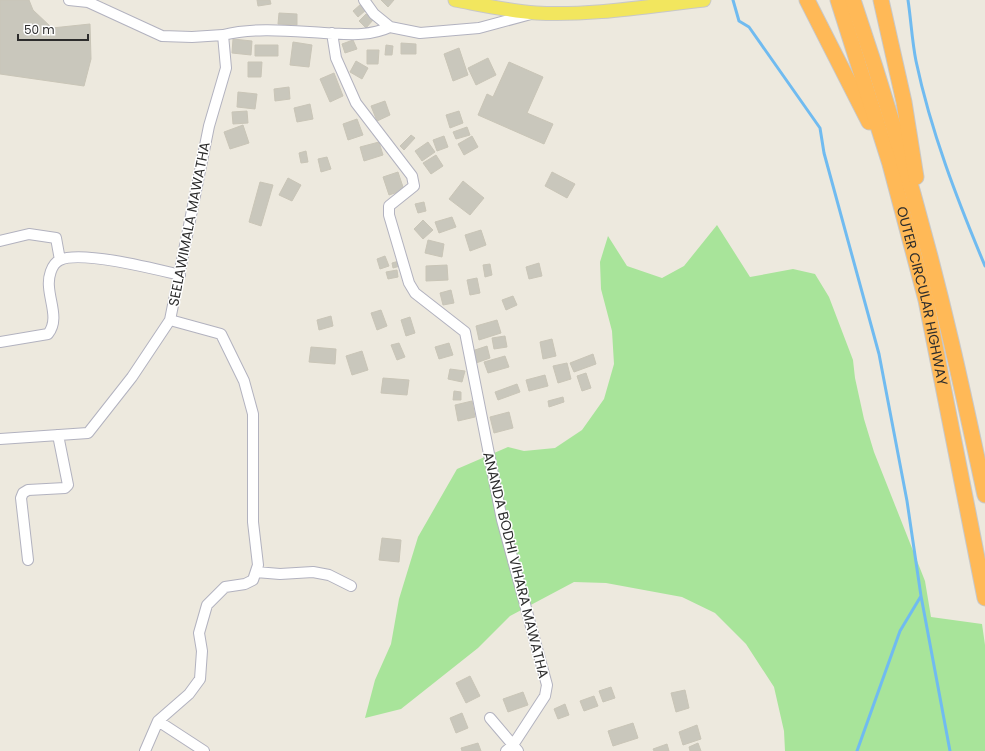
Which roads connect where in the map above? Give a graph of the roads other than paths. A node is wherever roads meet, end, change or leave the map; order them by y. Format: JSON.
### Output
{"nodes":[{"id":1,"x":69,"y":0,"type":"edge"},
{"id":2,"x":364,"y":0,"type":"edge"},
{"id":3,"x":455,"y":0,"type":"edge"},
{"id":4,"x":704,"y":0,"type":"edge"},
{"id":5,"x":807,"y":0,"type":"edge"},
{"id":6,"x":838,"y":0,"type":"edge"},
{"id":7,"x":853,"y":0,"type":"edge"},
{"id":8,"x":881,"y":0,"type":"edge"},
{"id":9,"x":535,"y":13,"type":"junction"},
{"id":10,"x":390,"y":28,"type":"junction"},
{"id":11,"x":332,"y":33,"type":"junction"},
{"id":12,"x":223,"y":35,"type":"junction"},
{"id":13,"x":890,"y":164,"type":"junction"},
{"id":14,"x":0,"y":241,"type":"edge"},
{"id":15,"x":60,"y":260,"type":"junction"},
{"id":16,"x":930,"y":260,"type":"junction"},
{"id":17,"x":180,"y":275,"type":"junction"},
{"id":18,"x":170,"y":320,"type":"junction"},
{"id":19,"x":0,"y":342,"type":"edge"},
{"id":20,"x":58,"y":435,"type":"junction"},
{"id":21,"x":0,"y":439,"type":"edge"},
{"id":22,"x":985,"y":495,"type":"edge"},
{"id":23,"x":28,"y":560,"type":"dead end"},
{"id":24,"x":254,"y":576,"type":"junction"},
{"id":25,"x":351,"y":586,"type":"dead end"},
{"id":26,"x":985,"y":598,"type":"edge"},
{"id":27,"x":490,"y":718,"type":"dead end"},
{"id":28,"x":158,"y":721,"type":"junction"},
{"id":29,"x":512,"y":749,"type":"edge"},
{"id":30,"x":145,"y":751,"type":"edge"},
{"id":31,"x":204,"y":751,"type":"edge"}],
"edges":[{"from":1,"to":12,"type":"street"},
{"from":2,"to":10,"type":"street"},
{"from":3,"to":9,"type":"main road"},
{"from":4,"to":9,"type":"main road"},
{"from":5,"to":13,"type":"highway"},
{"from":6,"to":13,"type":"highway","name":"OUTER CIRCULAR HIGHWAY"},
{"from":7,"to":16,"type":"highway","name":"OUTER CIRCULAR HIGHWAY"},
{"from":8,"to":16,"type":"highway"},
{"from":9,"to":10,"type":"street"},
{"from":10,"to":11,"type":"street"},
{"from":11,"to":12,"type":"street"},
{"from":11,"to":29,"type":"street","name":"ANANDA BODHI VIHARA MAWATHA"},
{"from":12,"to":17,"type":"street","name":"SEELAWIMALA MAWATHA"},
{"from":13,"to":26,"type":"highway","name":"OUTER CIRCULAR HIGHWAY"},
{"from":14,"to":15,"type":"street"},
{"from":15,"to":17,"type":"street"},
{"from":15,"to":19,"type":"street"},
{"from":16,"to":22,"type":"highway","name":"OUTER CIRCULAR HIGHWAY"},
{"from":17,"to":18,"type":"street","name":"SEELAWIMALA MAWATHA"},
{"from":18,"to":20,"type":"street"},
{"from":18,"to":24,"type":"street","name":"SEELAWIMALA MAWATHA"},
{"from":20,"to":21,"type":"street"},
{"from":20,"to":23,"type":"street"},
{"from":24,"to":25,"type":"street"},
{"from":24,"to":28,"type":"street"},
{"from":27,"to":29,"type":"street","name":"ANANDA BODHI VIHARA MAWATHA"},
{"from":28,"to":30,"type":"street"},
{"from":28,"to":31,"type":"street"}]}
